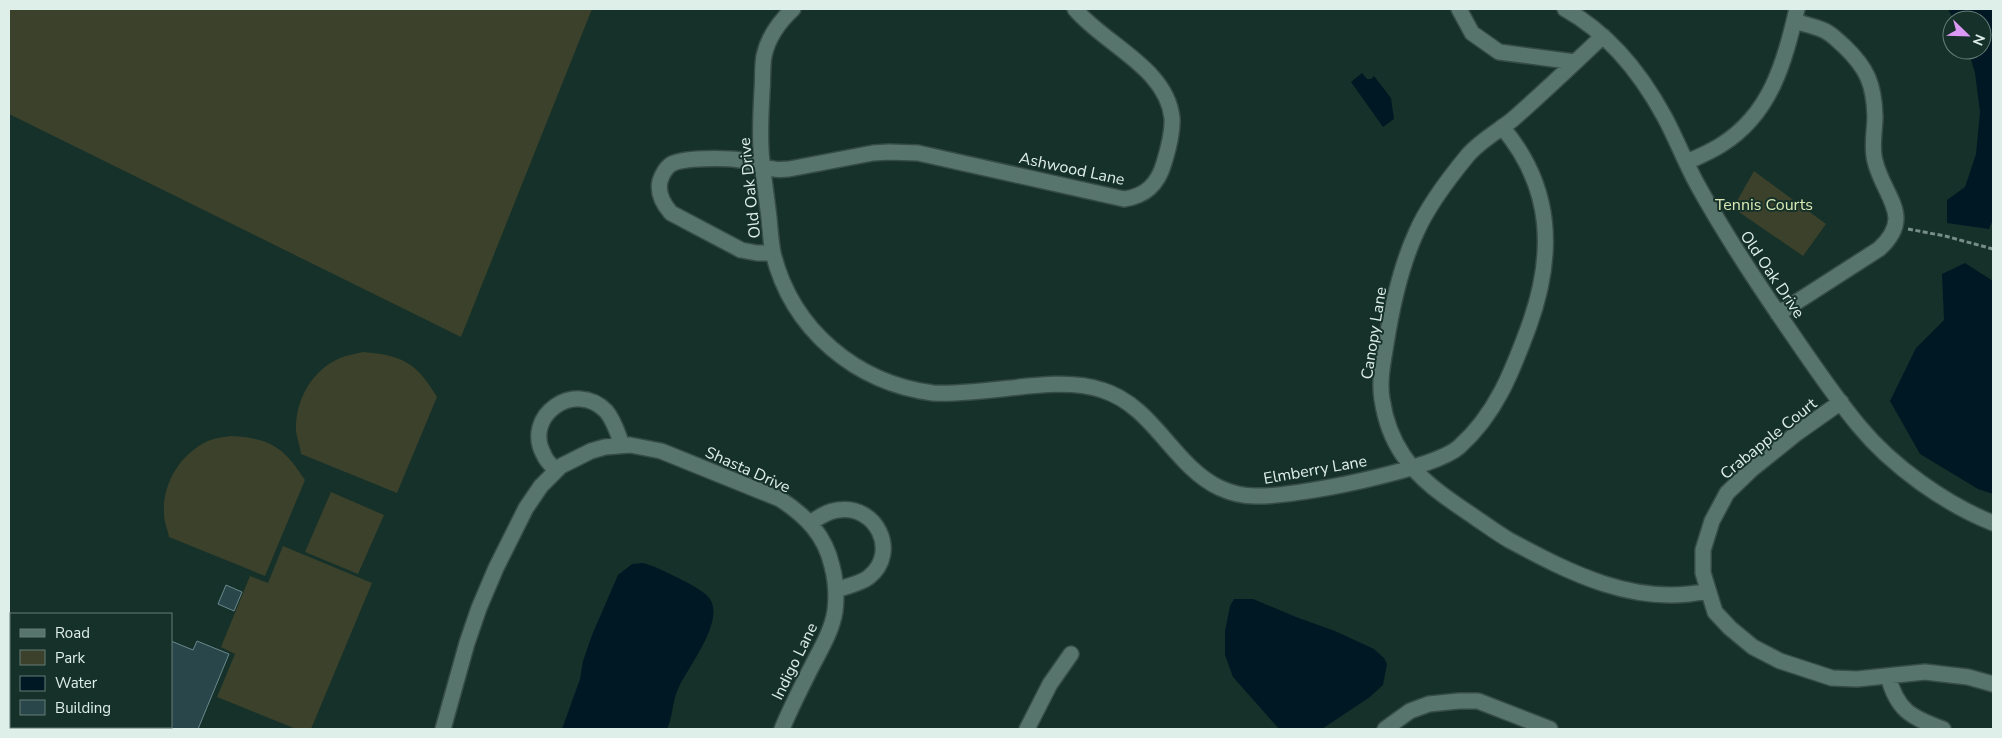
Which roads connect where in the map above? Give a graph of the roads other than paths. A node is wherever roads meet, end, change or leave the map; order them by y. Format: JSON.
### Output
{"nodes":[{"id":1,"x":793,"y":9,"type":"edge"},
{"id":2,"x":1075,"y":9,"type":"edge"},
{"id":3,"x":1460,"y":9,"type":"edge"},
{"id":4,"x":1565,"y":9,"type":"edge"},
{"id":5,"x":1795,"y":15,"type":"edge"},
{"id":6,"x":1604,"y":36,"type":"junction"},
{"id":7,"x":1575,"y":62,"type":"junction"},
{"id":8,"x":1502,"y":127,"type":"junction"},
{"id":9,"x":1687,"y":162,"type":"junction"},
{"id":10,"x":762,"y":166,"type":"junction"},
{"id":11,"x":773,"y":253,"type":"junction"},
{"id":12,"x":1778,"y":314,"type":"junction"},
{"id":13,"x":1841,"y":402,"type":"junction"},
{"id":14,"x":622,"y":445,"type":"junction"},
{"id":15,"x":1412,"y":467,"type":"junction"},
{"id":16,"x":556,"y":470,"type":"junction"},
{"id":17,"x":810,"y":523,"type":"junction"},
{"id":18,"x":1993,"y":523,"type":"edge"},
{"id":19,"x":836,"y":590,"type":"junction"},
{"id":20,"x":1707,"y":591,"type":"junction"},
{"id":21,"x":1071,"y":654,"type":"dead end"},
{"id":22,"x":1888,"y":676,"type":"junction"},
{"id":23,"x":1993,"y":684,"type":"edge"},
{"id":24,"x":443,"y":729,"type":"edge"},
{"id":25,"x":782,"y":729,"type":"edge"},
{"id":26,"x":1027,"y":729,"type":"edge"},
{"id":27,"x":1385,"y":729,"type":"edge"},
{"id":28,"x":1550,"y":729,"type":"edge"},
{"id":29,"x":1943,"y":729,"type":"edge"}],
"edges":[{"from":1,"to":10,"type":"street","name":"Old Oak Drive"},
{"from":2,"to":10,"type":"street","name":"Ashwood Lane"},
{"from":3,"to":7,"type":"street"},
{"from":4,"to":6,"type":"street","name":"Old Oak Drive"},
{"from":5,"to":9,"type":"street"},
{"from":5,"to":12,"type":"street"},
{"from":6,"to":7,"type":"street","name":"Canopy Lane"},
{"from":6,"to":9,"type":"street","name":"Old Oak Drive"},
{"from":7,"to":8,"type":"street","name":"Canopy Lane"},
{"from":8,"to":15,"type":"street","name":"Canopy Lane"},
{"from":8,"to":15,"type":"street","name":"Elmberry Lane"},
{"from":9,"to":12,"type":"street","name":"Old Oak Drive"},
{"from":10,"to":11,"type":"street","name":"Old Oak Drive"},
{"from":10,"to":11,"type":"street","name":"Ashwood Lane"},
{"from":11,"to":15,"type":"street","name":"Elmberry Lane"},
{"from":12,"to":13,"type":"street","name":"Old Oak Drive"},
{"from":13,"to":18,"type":"street","name":"Old Oak Drive"},
{"from":13,"to":20,"type":"street","name":"Crabapple Court"},
{"from":14,"to":16,"type":"street","name":"Shasta Drive"},
{"from":14,"to":16,"type":"street"},
{"from":14,"to":17,"type":"street","name":"Shasta Drive"},
{"from":15,"to":20,"type":"street","name":"Canopy Lane"},
{"from":16,"to":24,"type":"street","name":"Shasta Drive"},
{"from":17,"to":19,"type":"street","name":"Indigo Lane"},
{"from":17,"to":19,"type":"street"},
{"from":19,"to":25,"type":"street","name":"Indigo Lane"},
{"from":20,"to":22,"type":"street","name":"Crabapple Court"},
{"from":21,"to":26,"type":"street"},
{"from":22,"to":23,"type":"street","name":"Crabapple Court"},
{"from":22,"to":29,"type":"street"},
{"from":27,"to":28,"type":"street"}]}
